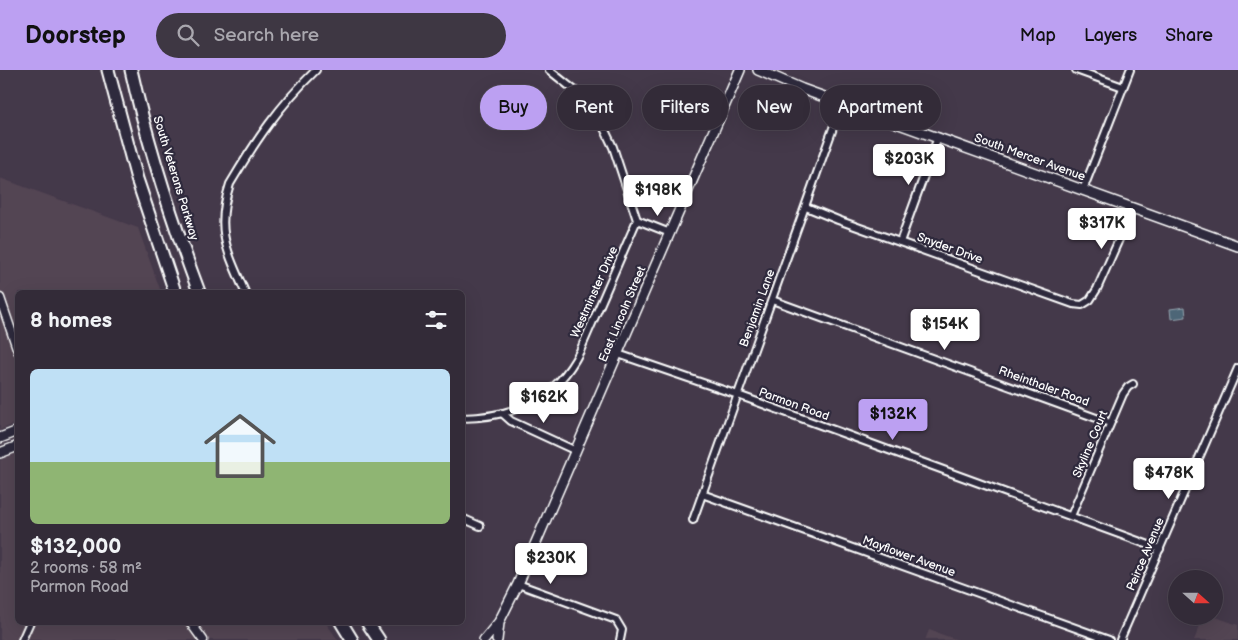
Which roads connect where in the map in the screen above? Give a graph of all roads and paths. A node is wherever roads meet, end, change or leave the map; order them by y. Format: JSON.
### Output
{"nodes":[{"id":1,"x":108,"y":70,"type":"edge"},
{"id":2,"x":131,"y":70,"type":"edge"},
{"id":3,"x":316,"y":70,"type":"edge"},
{"id":4,"x":549,"y":70,"type":"edge"},
{"id":5,"x":740,"y":70,"type":"edge"},
{"id":6,"x":758,"y":70,"type":"edge"},
{"id":7,"x":1076,"y":70,"type":"edge"},
{"id":8,"x":1130,"y":70,"type":"edge"},
{"id":9,"x":1123,"y":87,"type":"junction"},
{"id":10,"x":820,"y":94,"type":"edge"},
{"id":11,"x":833,"y":130,"type":"edge"},
{"id":12,"x":918,"y":130,"type":"edge"},
{"id":13,"x":938,"y":137,"type":"junction"},
{"id":14,"x":1083,"y":190,"type":"junction"},
{"id":15,"x":806,"y":207,"type":"junction"},
{"id":16,"x":1133,"y":208,"type":"junction"},
{"id":17,"x":637,"y":220,"type":"junction"},
{"id":18,"x":670,"y":233,"type":"junction"},
{"id":19,"x":900,"y":242,"type":"junction"},
{"id":20,"x":1238,"y":246,"type":"edge"},
{"id":21,"x":174,"y":290,"type":"edge"},
{"id":22,"x":198,"y":290,"type":"edge"},
{"id":23,"x":244,"y":290,"type":"edge"},
{"id":24,"x":0,"y":298,"type":"edge"},
{"id":25,"x":772,"y":300,"type":"junction"},
{"id":26,"x":15,"y":342,"type":"edge"},
{"id":27,"x":618,"y":354,"type":"junction"},
{"id":28,"x":1238,"y":368,"type":"edge"},
{"id":29,"x":1133,"y":384,"type":"dead end"},
{"id":30,"x":738,"y":395,"type":"junction"},
{"id":31,"x":502,"y":413,"type":"junction"},
{"id":32,"x":465,"y":418,"type":"edge"},
{"id":33,"x":1110,"y":422,"type":"junction"},
{"id":34,"x":15,"y":431,"type":"edge"},
{"id":35,"x":0,"y":438,"type":"edge"},
{"id":36,"x":15,"y":447,"type":"edge"},
{"id":37,"x":576,"y":450,"type":"junction"},
{"id":38,"x":0,"y":453,"type":"edge"},
{"id":39,"x":702,"y":494,"type":"junction"},
{"id":40,"x":1071,"y":516,"type":"junction"},
{"id":41,"x":465,"y":519,"type":"edge"},
{"id":42,"x":693,"y":520,"type":"dead end"},
{"id":43,"x":480,"y":526,"type":"dead end"},
{"id":44,"x":1160,"y":549,"type":"junction"},
{"id":45,"x":518,"y":584,"type":"junction"},
{"id":46,"x":499,"y":622,"type":"junction"},
{"id":47,"x":29,"y":625,"type":"edge"},
{"id":48,"x":192,"y":625,"type":"edge"},
{"id":49,"x":343,"y":625,"type":"edge"},
{"id":50,"x":369,"y":625,"type":"edge"},
{"id":51,"x":22,"y":640,"type":"edge"},
{"id":52,"x":203,"y":640,"type":"edge"},
{"id":53,"x":352,"y":640,"type":"edge"},
{"id":54,"x":379,"y":640,"type":"edge"},
{"id":55,"x":484,"y":640,"type":"edge"},
{"id":56,"x":497,"y":640,"type":"edge"},
{"id":57,"x":620,"y":640,"type":"edge"},
{"id":58,"x":1108,"y":640,"type":"edge"},
{"id":59,"x":1120,"y":640,"type":"edge"}],
"edges":[{"from":1,"to":21,"type":"highway"},
{"from":2,"to":22,"type":"highway","name":"South Veterans Parkway"},
{"from":3,"to":23,"type":"street"},
{"from":4,"to":17,"type":"street"},
{"from":5,"to":18,"type":"main road","name":"East Lincoln Street"},
{"from":6,"to":10,"type":"main road","name":"South Mercer Avenue"},
{"from":7,"to":9,"type":"street"},
{"from":8,"to":9,"type":"street"},
{"from":9,"to":14,"type":"street"},
{"from":11,"to":15,"type":"street","name":"Benjamin Lane"},
{"from":12,"to":13,"type":"main road","name":"South Mercer Avenue"},
{"from":13,"to":14,"type":"main road","name":"South Mercer Avenue"},
{"from":13,"to":19,"type":"street"},
{"from":14,"to":16,"type":"main road","name":"South Mercer Avenue"},
{"from":15,"to":19,"type":"street","name":"Snyder Drive"},
{"from":15,"to":25,"type":"street","name":"Benjamin Lane"},
{"from":16,"to":19,"type":"street","name":"Snyder Drive"},
{"from":16,"to":20,"type":"main road","name":"South Mercer Avenue"},
{"from":17,"to":18,"type":"street"},
{"from":17,"to":31,"type":"street","name":"Westminster Drive"},
{"from":18,"to":27,"type":"main road","name":"East Lincoln Street"},
{"from":24,"to":26,"type":"street"},
{"from":25,"to":30,"type":"street","name":"Benjamin Lane"},
{"from":25,"to":33,"type":"street","name":"Rheinthaler Road"},
{"from":27,"to":30,"type":"street","name":"Parmon Road"},
{"from":27,"to":37,"type":"main road","name":"East Lincoln Street"},
{"from":28,"to":44,"type":"street","name":"Peirce Avenue"},
{"from":29,"to":33,"type":"street","name":"Skyline Court"},
{"from":30,"to":39,"type":"street","name":"Benjamin Lane"},
{"from":30,"to":40,"type":"street","name":"Parmon Road"},
{"from":31,"to":32,"type":"street","name":"Westminster Drive"},
{"from":31,"to":37,"type":"street"},
{"from":33,"to":40,"type":"street","name":"Skyline Court"},
{"from":34,"to":35,"type":"main road"},
{"from":36,"to":38,"type":"main road"},
{"from":37,"to":45,"type":"main road","name":"East Lincoln Street"},
{"from":39,"to":42,"type":"street","name":"Benjamin Lane"},
{"from":39,"to":58,"type":"street","name":"Mayflower Avenue"},
{"from":40,"to":44,"type":"street","name":"Parmon Road"},
{"from":41,"to":43,"type":"street"},
{"from":44,"to":59,"type":"street","name":"Peirce Avenue"},
{"from":45,"to":46,"type":"main road","name":"East Lincoln Street"},
{"from":45,"to":57,"type":"street"},
{"from":46,"to":55,"type":"main road","name":"East Lincoln Street"},
{"from":46,"to":56,"type":"main road","name":"East Lincoln Street"},
{"from":47,"to":51,"type":"street"},
{"from":48,"to":52,"type":"street"},
{"from":49,"to":53,"type":"highway"},
{"from":50,"to":54,"type":"highway"}]}
